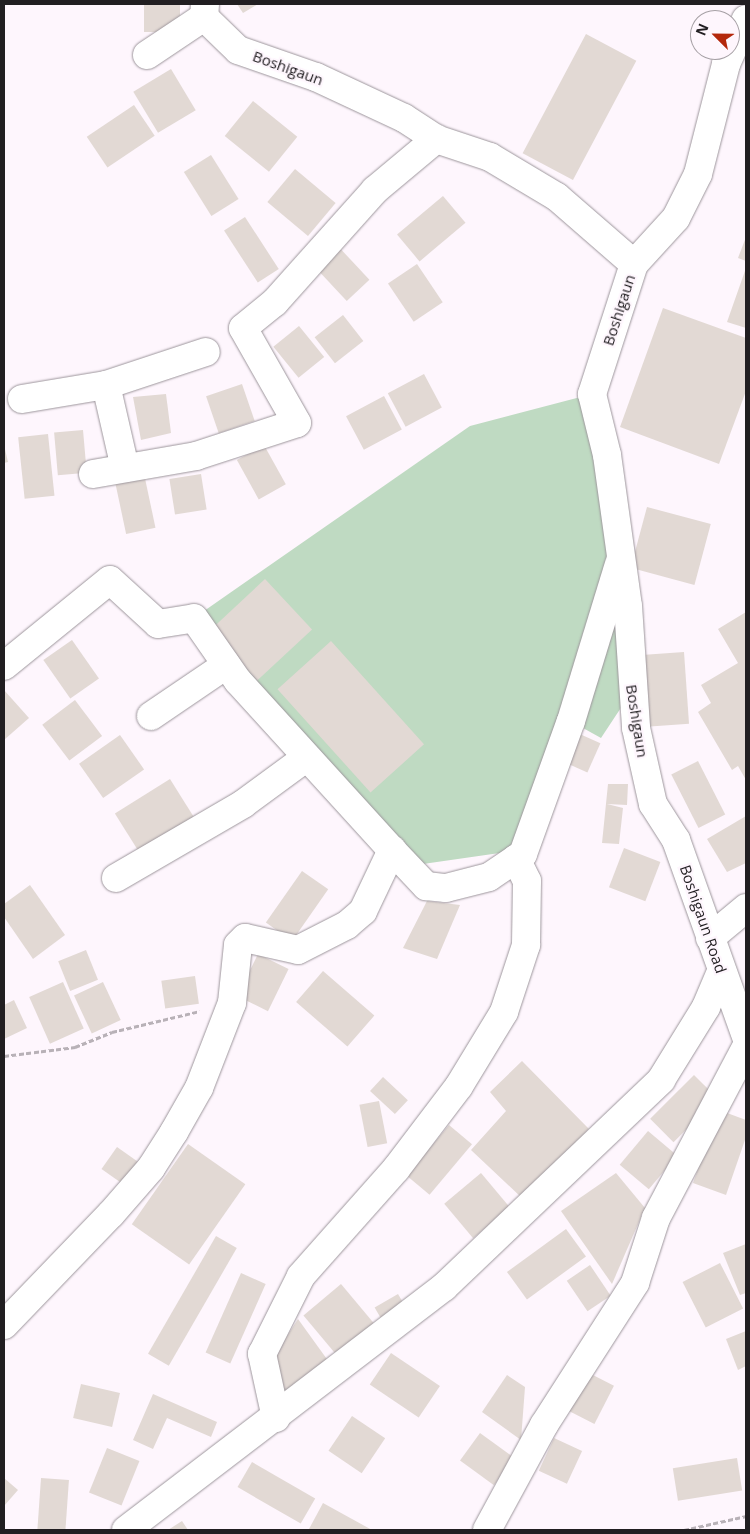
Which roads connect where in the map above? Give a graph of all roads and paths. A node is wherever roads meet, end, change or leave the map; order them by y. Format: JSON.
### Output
{"nodes":[{"id":1,"x":204,"y":11,"type":"edge"},
{"id":2,"x":746,"y":19,"type":"edge"},
{"id":3,"x":148,"y":55,"type":"dead end"},
{"id":4,"x":436,"y":139,"type":"junction"},
{"id":5,"x":634,"y":264,"type":"junction"},
{"id":6,"x":206,"y":352,"type":"dead end"},
{"id":7,"x":106,"y":385,"type":"junction"},
{"id":8,"x":22,"y":399,"type":"dead end"},
{"id":9,"x":124,"y":468,"type":"junction"},
{"id":10,"x":93,"y":474,"type":"dead end"},
{"id":11,"x":619,"y":564,"type":"junction"},
{"id":12,"x":226,"y":664,"type":"junction"},
{"id":13,"x":4,"y":666,"type":"edge"},
{"id":14,"x":151,"y":716,"type":"dead end"},
{"id":15,"x":307,"y":757,"type":"junction"},
{"id":16,"x":653,"y":804,"type":"joint"},
{"id":17,"x":392,"y":850,"type":"junction"},
{"id":18,"x":516,"y":858,"type":"junction"},
{"id":19,"x":116,"y":878,"type":"dead end"},
{"id":20,"x":746,"y":908,"type":"edge"},
{"id":21,"x":710,"y":938,"type":"junction"},
{"id":22,"x":721,"y":972,"type":"junction"},
{"id":23,"x":232,"y":1003,"type":"junction"},
{"id":24,"x":746,"y":1037,"type":"edge"},
{"id":25,"x":746,"y":1047,"type":"edge"},
{"id":26,"x":4,"y":1056,"type":"edge"},
{"id":27,"x":4,"y":1324,"type":"edge"},
{"id":28,"x":276,"y":1418,"type":"junction"},
{"id":29,"x":746,"y":1516,"type":"edge"},
{"id":30,"x":126,"y":1530,"type":"edge"},
{"id":31,"x":487,"y":1530,"type":"edge"},
{"id":32,"x":684,"y":1530,"type":"edge"}],
"edges":[{"from":1,"to":3,"type":"street"},
{"from":1,"to":4,"type":"street","name":"Boshigaun"},
{"from":2,"to":5,"type":"street"},
{"from":4,"to":5,"type":"street","name":"Boshigaun"},
{"from":4,"to":9,"type":"street"},
{"from":5,"to":11,"type":"street","name":"Boshigaun"},
{"from":6,"to":7,"type":"street"},
{"from":7,"to":8,"type":"street"},
{"from":7,"to":9,"type":"street"},
{"from":9,"to":10,"type":"street"},
{"from":11,"to":16,"type":"street","name":"Boshigaun"},
{"from":11,"to":18,"type":"street"},
{"from":12,"to":13,"type":"street"},
{"from":12,"to":14,"type":"street"},
{"from":12,"to":15,"type":"street"},
{"from":15,"to":17,"type":"street"},
{"from":15,"to":19,"type":"street"},
{"from":16,"to":21,"type":"street","name":"Boshigaun Road"},
{"from":17,"to":18,"type":"street"},
{"from":17,"to":23,"type":"street"},
{"from":18,"to":28,"type":"street"},
{"from":20,"to":21,"type":"street"},
{"from":21,"to":22,"type":"street","name":"Boshigaun Road"},
{"from":22,"to":24,"type":"street","name":"Boshigaun Road"},
{"from":22,"to":28,"type":"street"},
{"from":23,"to":26,"type":"path"},
{"from":23,"to":27,"type":"street"},
{"from":25,"to":31,"type":"street"},
{"from":28,"to":30,"type":"street"},
{"from":29,"to":32,"type":"path"}]}
